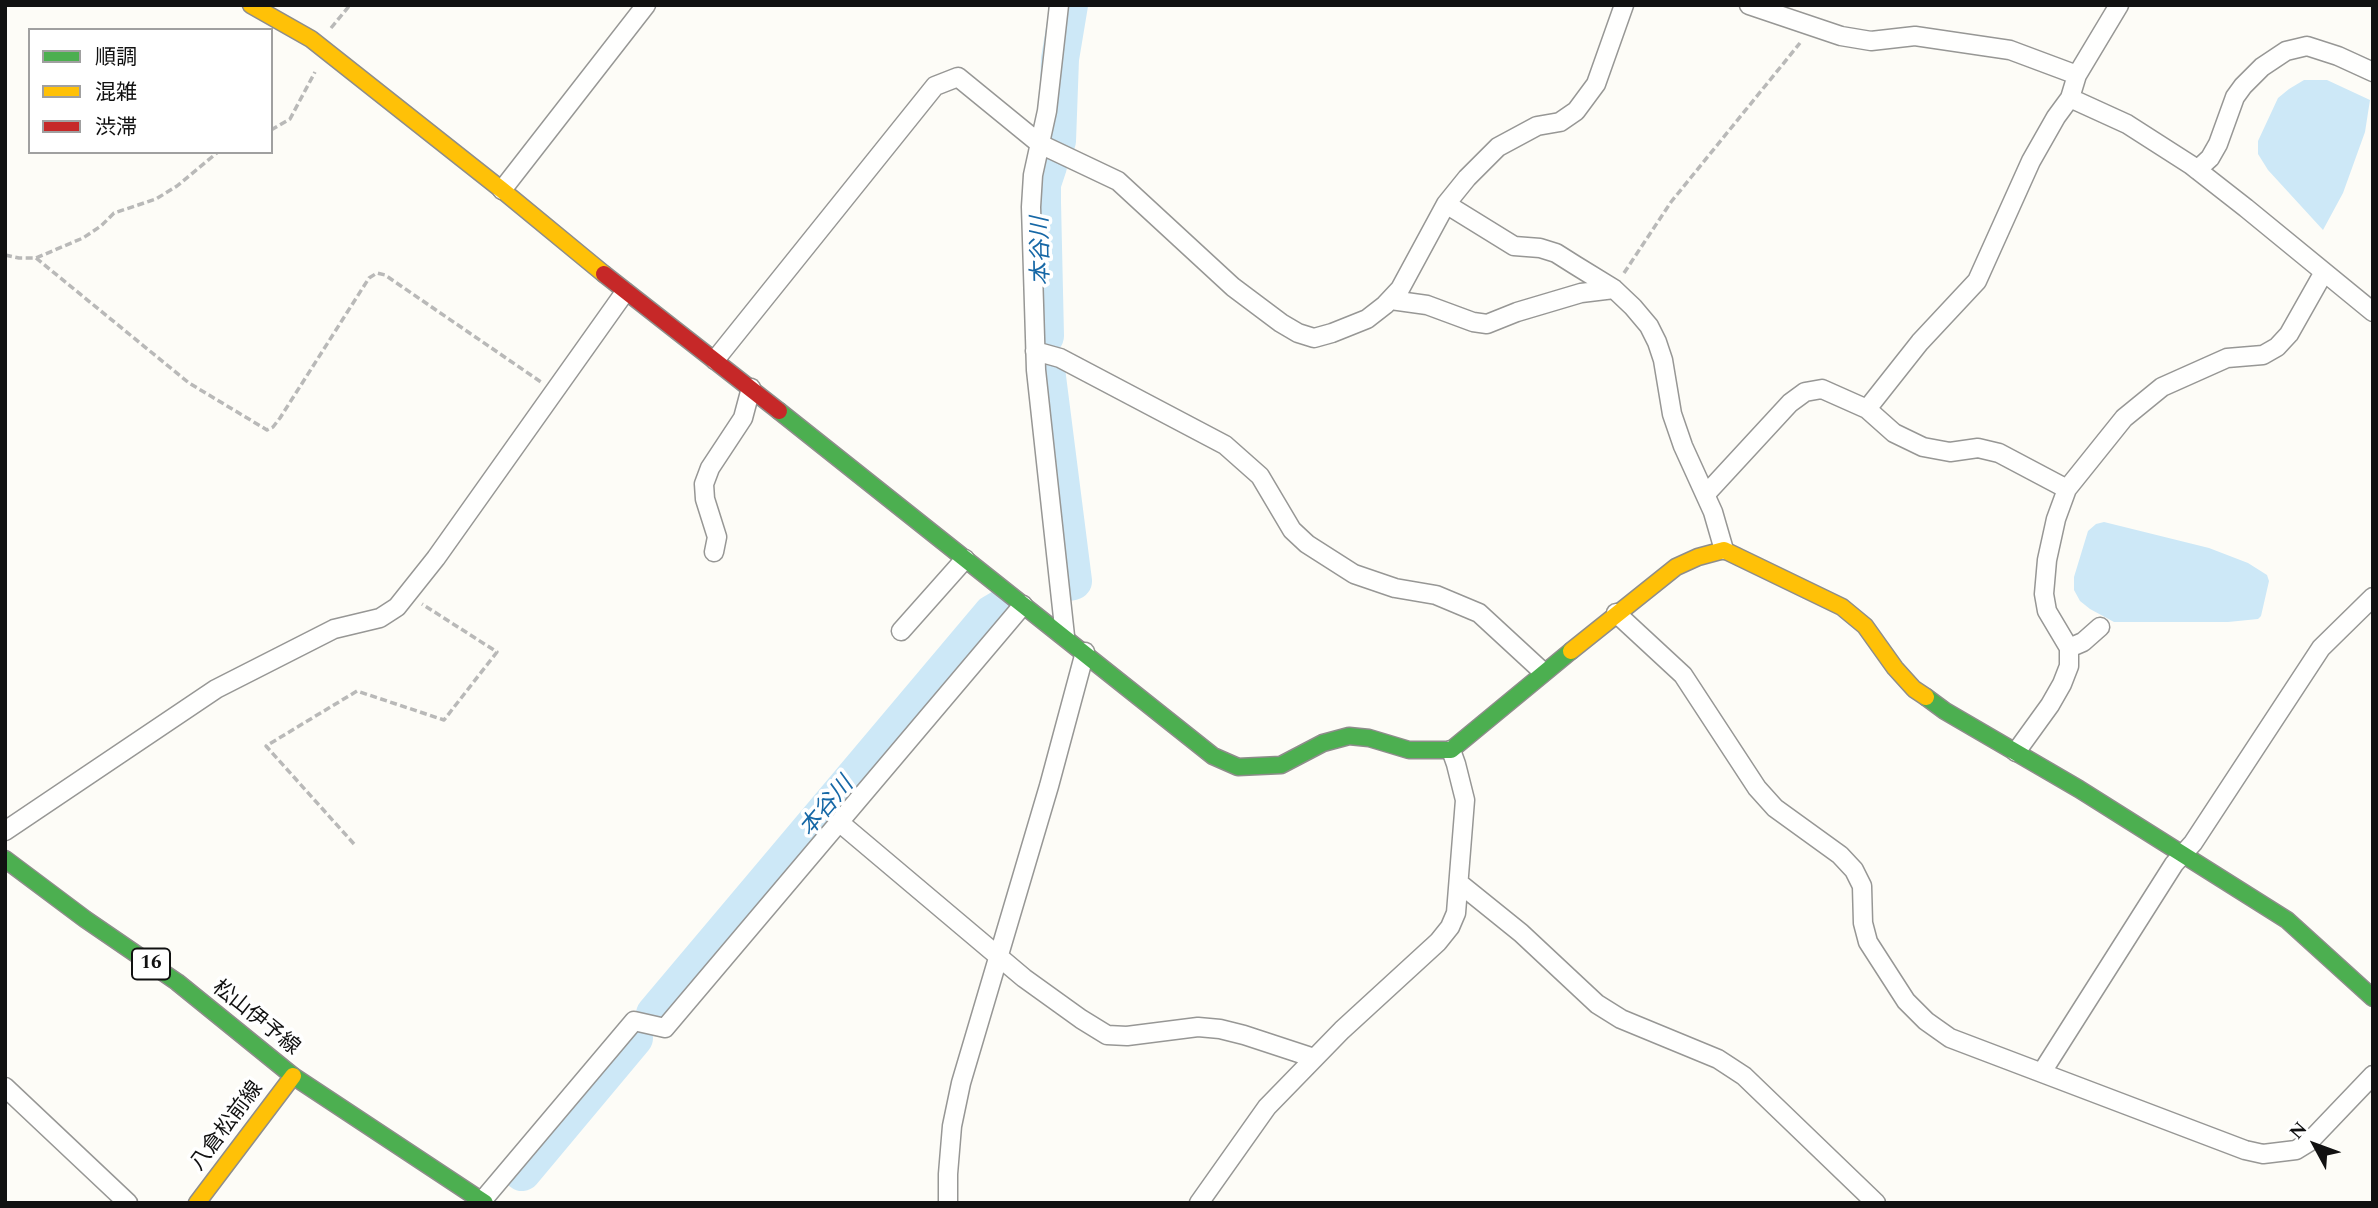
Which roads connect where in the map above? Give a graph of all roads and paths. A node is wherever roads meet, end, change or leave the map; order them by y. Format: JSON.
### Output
{"nodes":[{"id":1,"x":251,"y":5,"type":"edge"},
{"id":2,"x":646,"y":5,"type":"edge"},
{"id":3,"x":1059,"y":5,"type":"edge"},
{"id":4,"x":1625,"y":5,"type":"edge"},
{"id":5,"x":1749,"y":5,"type":"edge"},
{"id":6,"x":2119,"y":5,"type":"edge"},
{"id":7,"x":1814,"y":27,"type":"junction"},
{"id":8,"x":327,"y":52,"type":"junction"},
{"id":9,"x":2373,"y":72,"type":"edge"},
{"id":10,"x":2077,"y":75,"type":"junction"},
{"id":11,"x":2070,"y":98,"type":"junction"},
{"id":12,"x":273,"y":129,"type":"edge"},
{"id":13,"x":1040,"y":144,"type":"junction"},
{"id":14,"x":216,"y":154,"type":"edge"},
{"id":15,"x":2197,"y":170,"type":"junction"},
{"id":16,"x":502,"y":190,"type":"junction"},
{"id":17,"x":1446,"y":204,"type":"junction"},
{"id":18,"x":5,"y":255,"type":"edge"},
{"id":19,"x":36,"y":258,"type":"junction"},
{"id":20,"x":2324,"y":272,"type":"junction"},
{"id":21,"x":1614,"y":289,"type":"junction"},
{"id":22,"x":625,"y":292,"type":"junction"},
{"id":23,"x":1391,"y":300,"type":"junction"},
{"id":24,"x":2373,"y":312,"type":"edge"},
{"id":25,"x":1035,"y":351,"type":"junction"},
{"id":26,"x":715,"y":360,"type":"junction"},
{"id":27,"x":751,"y":388,"type":"junction"},
{"id":28,"x":554,"y":391,"type":"junction"},
{"id":29,"x":1867,"y":409,"type":"junction"},
{"id":30,"x":2067,"y":489,"type":"junction"},
{"id":31,"x":1706,"y":494,"type":"junction"},
{"id":32,"x":1724,"y":550,"type":"junction"},
{"id":33,"x":714,"y":552,"type":"dead end"},
{"id":34,"x":965,"y":559,"type":"junction"},
{"id":35,"x":407,"y":595,"type":"junction"},
{"id":36,"x":2373,"y":597,"type":"edge"},
{"id":37,"x":1023,"y":605,"type":"junction"},
{"id":38,"x":1616,"y":614,"type":"junction"},
{"id":39,"x":2100,"y":627,"type":"dead end"},
{"id":40,"x":901,"y":631,"type":"dead end"},
{"id":41,"x":1065,"y":636,"type":"junction"},
{"id":42,"x":2069,"y":648,"type":"junction"},
{"id":43,"x":1084,"y":652,"type":"junction"},
{"id":44,"x":1543,"y":672,"type":"junction"},
{"id":45,"x":1451,"y":750,"type":"junction"},
{"id":46,"x":2016,"y":752,"type":"junction"},
{"id":47,"x":839,"y":822,"type":"junction"},
{"id":48,"x":5,"y":831,"type":"edge"},
{"id":49,"x":354,"y":844,"type":"dead end"},
{"id":50,"x":2183,"y":854,"type":"junction"},
{"id":51,"x":5,"y":859,"type":"edge"},
{"id":52,"x":1459,"y":883,"type":"junction"},
{"id":53,"x":999,"y":956,"type":"junction"},
{"id":54,"x":2373,"y":998,"type":"edge"},
{"id":55,"x":1314,"y":1058,"type":"junction"},
{"id":56,"x":2042,"y":1072,"type":"junction"},
{"id":57,"x":2373,"y":1075,"type":"edge"},
{"id":58,"x":293,"y":1076,"type":"junction"},
{"id":59,"x":5,"y":1087,"type":"edge"},
{"id":60,"x":472,"y":1199,"type":"edge"},
{"id":61,"x":128,"y":1203,"type":"edge"},
{"id":62,"x":197,"y":1203,"type":"edge"},
{"id":63,"x":948,"y":1203,"type":"edge"},
{"id":64,"x":1199,"y":1203,"type":"edge"},
{"id":65,"x":1876,"y":1203,"type":"edge"}],
"edges":[{"from":1,"to":8,"type":"street"},
{"from":2,"to":16,"type":"street"},
{"from":3,"to":13,"type":"street"},
{"from":4,"to":17,"type":"street"},
{"from":5,"to":7,"type":"street"},
{"from":6,"to":10,"type":"street"},
{"from":7,"to":10,"type":"street"},
{"from":7,"to":21,"type":"path"},
{"from":8,"to":12,"type":"path"},
{"from":8,"to":16,"type":"street"},
{"from":9,"to":15,"type":"street"},
{"from":10,"to":11,"type":"street"},
{"from":11,"to":15,"type":"street"},
{"from":11,"to":29,"type":"street"},
{"from":13,"to":23,"type":"street"},
{"from":13,"to":25,"type":"street"},
{"from":13,"to":26,"type":"street"},
{"from":14,"to":19,"type":"path"},
{"from":15,"to":20,"type":"street"},
{"from":16,"to":22,"type":"street"},
{"from":17,"to":21,"type":"street"},
{"from":17,"to":23,"type":"street"},
{"from":18,"to":19,"type":"path"},
{"from":19,"to":28,"type":"path"},
{"from":20,"to":24,"type":"street"},
{"from":20,"to":30,"type":"street"},
{"from":21,"to":23,"type":"street"},
{"from":21,"to":31,"type":"street"},
{"from":22,"to":26,"type":"street"},
{"from":22,"to":28,"type":"street"},
{"from":25,"to":41,"type":"street"},
{"from":25,"to":44,"type":"street"},
{"from":26,"to":27,"type":"street"},
{"from":27,"to":33,"type":"street"},
{"from":27,"to":34,"type":"street"},
{"from":28,"to":35,"type":"street"},
{"from":29,"to":30,"type":"street"},
{"from":29,"to":31,"type":"street"},
{"from":30,"to":42,"type":"street"},
{"from":31,"to":32,"type":"street"},
{"from":32,"to":38,"type":"street"},
{"from":32,"to":46,"type":"street"},
{"from":34,"to":37,"type":"street"},
{"from":34,"to":40,"type":"street"},
{"from":35,"to":48,"type":"street"},
{"from":35,"to":49,"type":"path"},
{"from":36,"to":50,"type":"street"},
{"from":37,"to":41,"type":"street"},
{"from":37,"to":47,"type":"street"},
{"from":38,"to":44,"type":"street"},
{"from":38,"to":56,"type":"street"},
{"from":39,"to":42,"type":"street"},
{"from":41,"to":43,"type":"street"},
{"from":42,"to":46,"type":"street"},
{"from":43,"to":45,"type":"street"},
{"from":43,"to":53,"type":"street"},
{"from":44,"to":45,"type":"street"},
{"from":45,"to":52,"type":"street"},
{"from":46,"to":50,"type":"street"},
{"from":47,"to":53,"type":"street"},
{"from":47,"to":60,"type":"street"},
{"from":50,"to":54,"type":"street"},
{"from":50,"to":56,"type":"street"},
{"from":51,"to":58,"type":"street","name":"松山伊予線","number":"16"},
{"from":52,"to":55,"type":"street"},
{"from":52,"to":65,"type":"street"},
{"from":53,"to":55,"type":"street"},
{"from":53,"to":63,"type":"street"},
{"from":55,"to":64,"type":"street"},
{"from":56,"to":57,"type":"street"},
{"from":58,"to":60,"type":"street","name":"松山伊予線","number":"16"},
{"from":58,"to":62,"type":"street","name":"八倉松前線"},
{"from":59,"to":61,"type":"street"}]}
